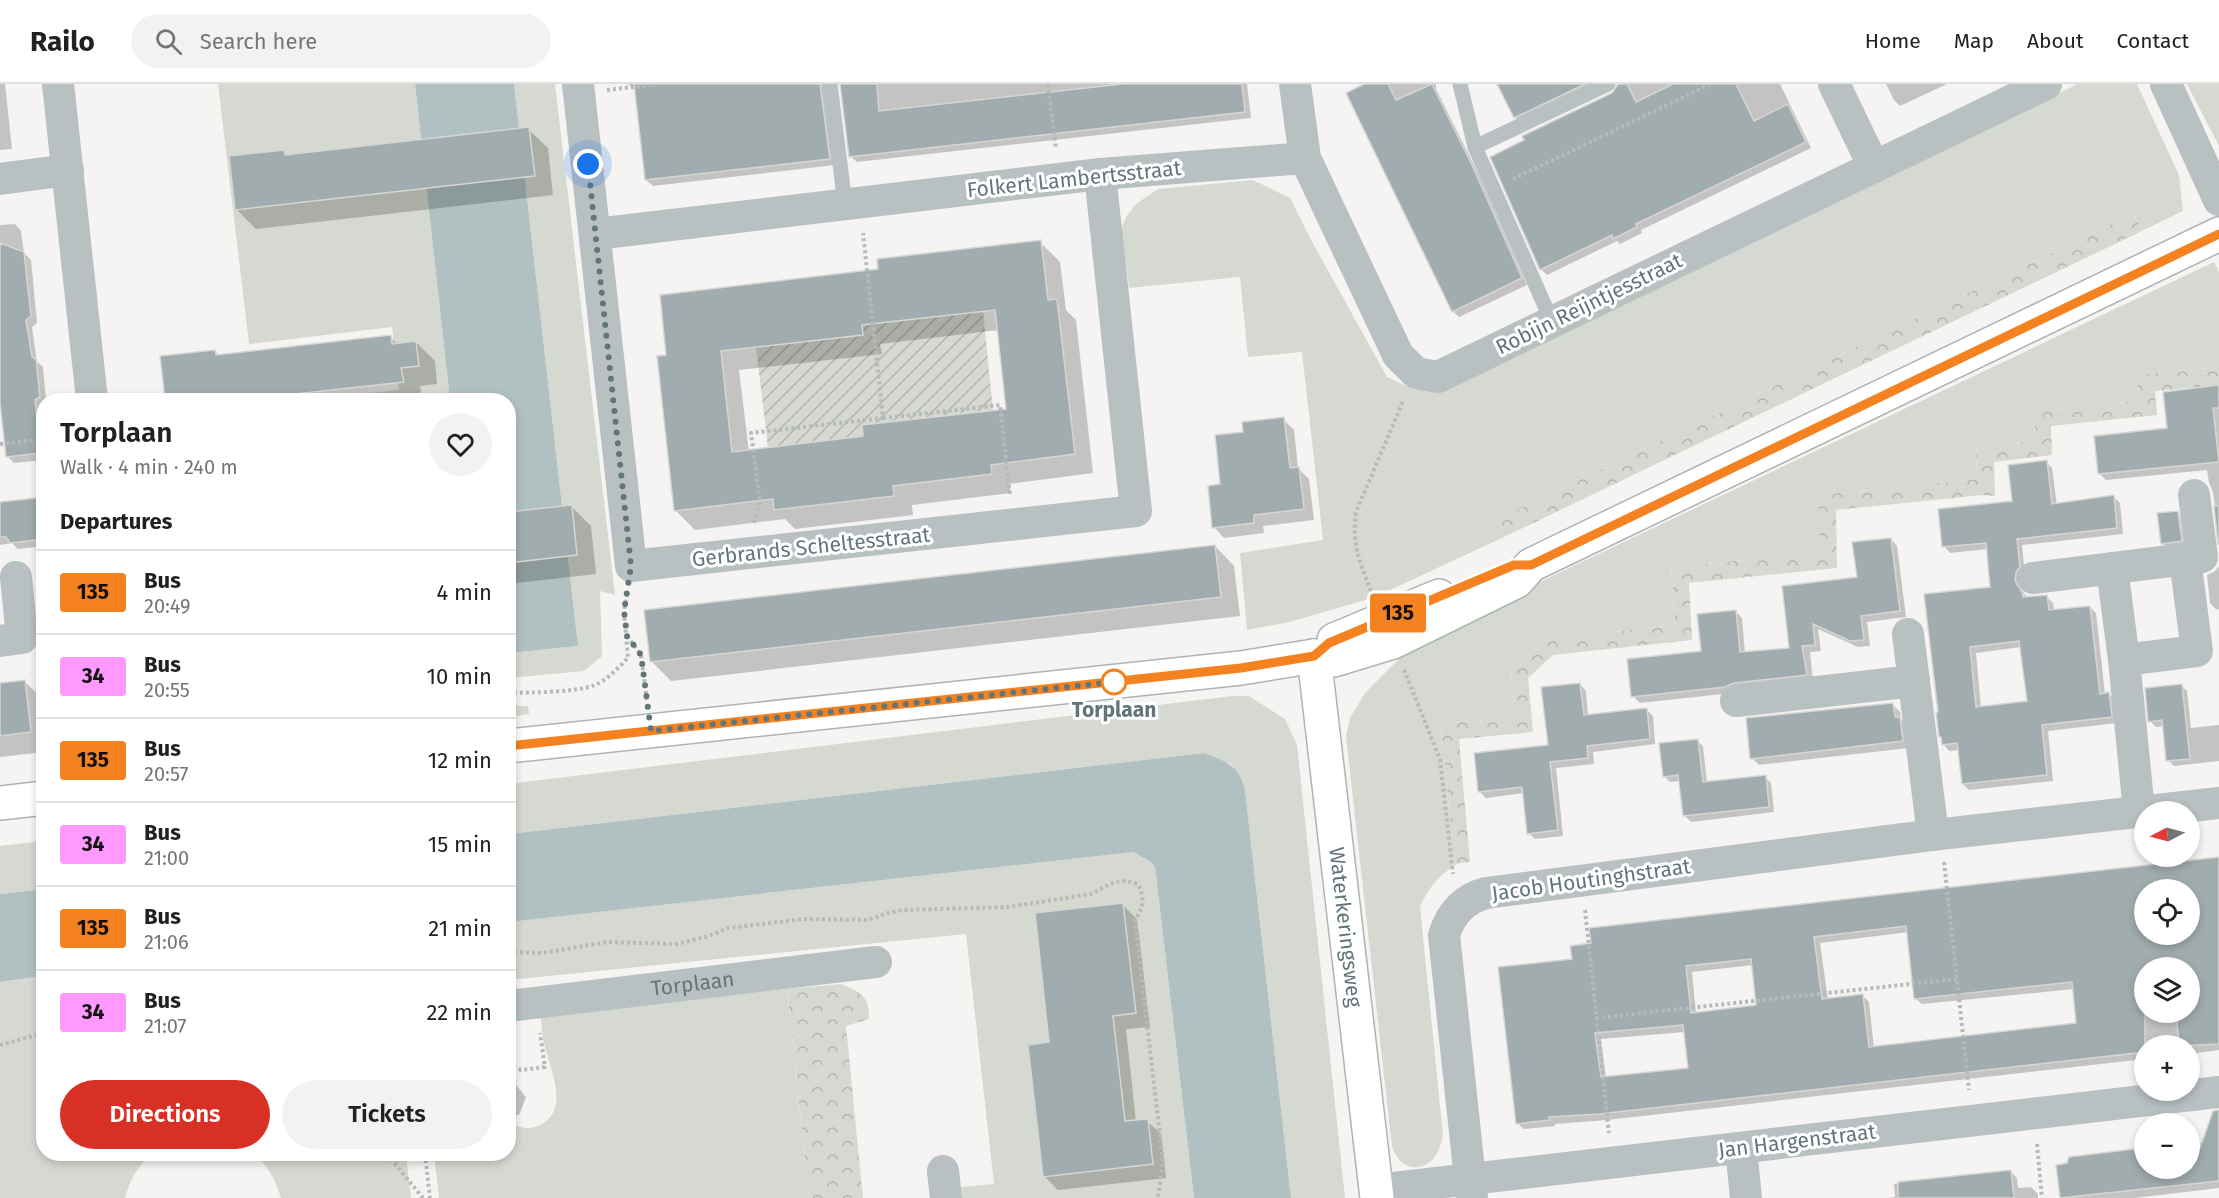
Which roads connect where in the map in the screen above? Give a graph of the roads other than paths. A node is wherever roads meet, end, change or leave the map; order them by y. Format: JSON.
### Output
{"nodes":[{"id":1,"x":58,"y":84,"type":"edge"},
{"id":2,"x":830,"y":84,"type":"edge"},
{"id":3,"x":1295,"y":84,"type":"edge"},
{"id":4,"x":1460,"y":84,"type":"edge"},
{"id":5,"x":1608,"y":84,"type":"edge"},
{"id":6,"x":1834,"y":84,"type":"edge"},
{"id":7,"x":2046,"y":84,"type":"edge"},
{"id":8,"x":2166,"y":84,"type":"edge"},
{"id":9,"x":579,"y":89,"type":"edge"},
{"id":10,"x":1475,"y":147,"type":"junction"},
{"id":11,"x":1305,"y":158,"type":"junction"},
{"id":12,"x":1874,"y":167,"type":"junction"},
{"id":13,"x":68,"y":170,"type":"junction"},
{"id":14,"x":1100,"y":174,"type":"junction"},
{"id":15,"x":0,"y":179,"type":"edge"},
{"id":16,"x":2219,"y":200,"type":"edge"},
{"id":17,"x":853,"y":203,"type":"junction"},
{"id":18,"x":596,"y":234,"type":"junction"},
{"id":19,"x":2219,"y":234,"type":"edge"},
{"id":20,"x":1552,"y":322,"type":"junction"},
{"id":21,"x":91,"y":393,"type":"edge"},
{"id":22,"x":2194,"y":495,"type":"dead end"},
{"id":23,"x":2185,"y":559,"type":"junction"},
{"id":24,"x":2112,"y":568,"type":"junction"},
{"id":25,"x":20,"y":577,"type":"edge"},
{"id":26,"x":2033,"y":578,"type":"dead end"},
{"id":27,"x":1908,"y":634,"type":"dead end"},
{"id":28,"x":0,"y":641,"type":"edge"},
{"id":29,"x":1314,"y":656,"type":"junction"},
{"id":30,"x":2124,"y":660,"type":"junction"},
{"id":31,"x":1914,"y":681,"type":"junction"},
{"id":32,"x":1736,"y":701,"type":"dead end"},
{"id":33,"x":516,"y":745,"type":"edge"},
{"id":34,"x":36,"y":799,"type":"edge"},
{"id":35,"x":2138,"y":801,"type":"edge"},
{"id":36,"x":2219,"y":803,"type":"edge"},
{"id":37,"x":0,"y":804,"type":"edge"},
{"id":38,"x":2200,"y":805,"type":"edge"},
{"id":39,"x":2134,"y":812,"type":"edge"},
{"id":40,"x":1933,"y":835,"type":"junction"},
{"id":41,"x":876,"y":962,"type":"dead end"},
{"id":42,"x":522,"y":1004,"type":"edge"},
{"id":43,"x":2219,"y":1092,"type":"edge"},
{"id":44,"x":1741,"y":1148,"type":"junction"},
{"id":45,"x":1471,"y":1189,"type":"edge"},
{"id":46,"x":1376,"y":1194,"type":"edge"},
{"id":47,"x":1746,"y":1198,"type":"edge"}],
"edges":[{"from":1,"to":13,"type":"street"},
{"from":2,"to":17,"type":"lane"},
{"from":3,"to":11,"type":"street","name":"Robijn Reijntjesstraat"},
{"from":4,"to":10,"type":"lane"},
{"from":5,"to":10,"type":"lane"},
{"from":6,"to":12,"type":"street"},
{"from":7,"to":12,"type":"street","name":"Robijn Reijntjesstraat"},
{"from":8,"to":16,"type":"street"},
{"from":9,"to":18,"type":"street"},
{"from":10,"to":20,"type":"lane"},
{"from":11,"to":14,"type":"street","name":"Folkert Lambertsstraat"},
{"from":11,"to":20,"type":"street","name":"Robijn Reijntjesstraat"},
{"from":12,"to":20,"type":"street","name":"Robijn Reijntjesstraat"},
{"from":13,"to":15,"type":"street"},
{"from":13,"to":21,"type":"street"},
{"from":14,"to":17,"type":"street","name":"Folkert Lambertsstraat"},
{"from":14,"to":18,"type":"street","name":"Gerbrands Scheltesstraat"},
{"from":17,"to":18,"type":"street","name":"Folkert Lambertsstraat"},
{"from":19,"to":29,"type":"street"},
{"from":22,"to":23,"type":"street"},
{"from":23,"to":24,"type":"street"},
{"from":23,"to":30,"type":"street"},
{"from":24,"to":26,"type":"street"},
{"from":24,"to":30,"type":"street"},
{"from":25,"to":28,"type":"street"},
{"from":27,"to":31,"type":"street"},
{"from":29,"to":33,"type":"street"},
{"from":29,"to":46,"type":"street","name":"Waterkeringsweg"},
{"from":30,"to":35,"type":"street"},
{"from":31,"to":32,"type":"street"},
{"from":31,"to":40,"type":"street"},
{"from":34,"to":37,"type":"street"},
{"from":36,"to":38,"type":"street","name":"Jacob Houtinghstraat"},
{"from":39,"to":40,"type":"street","name":"Jacob Houtinghstraat"},
{"from":40,"to":45,"type":"street","name":"Jacob Houtinghstraat"},
{"from":41,"to":42,"type":"street","name":"Torplaan"},
{"from":43,"to":44,"type":"street","name":"Jan Hargenstraat"},
{"from":44,"to":45,"type":"street","name":"Jan Hargenstraat"},
{"from":44,"to":47,"type":"street"},
{"from":45,"to":46,"type":"street","name":"Jan Hargenstraat"}]}
